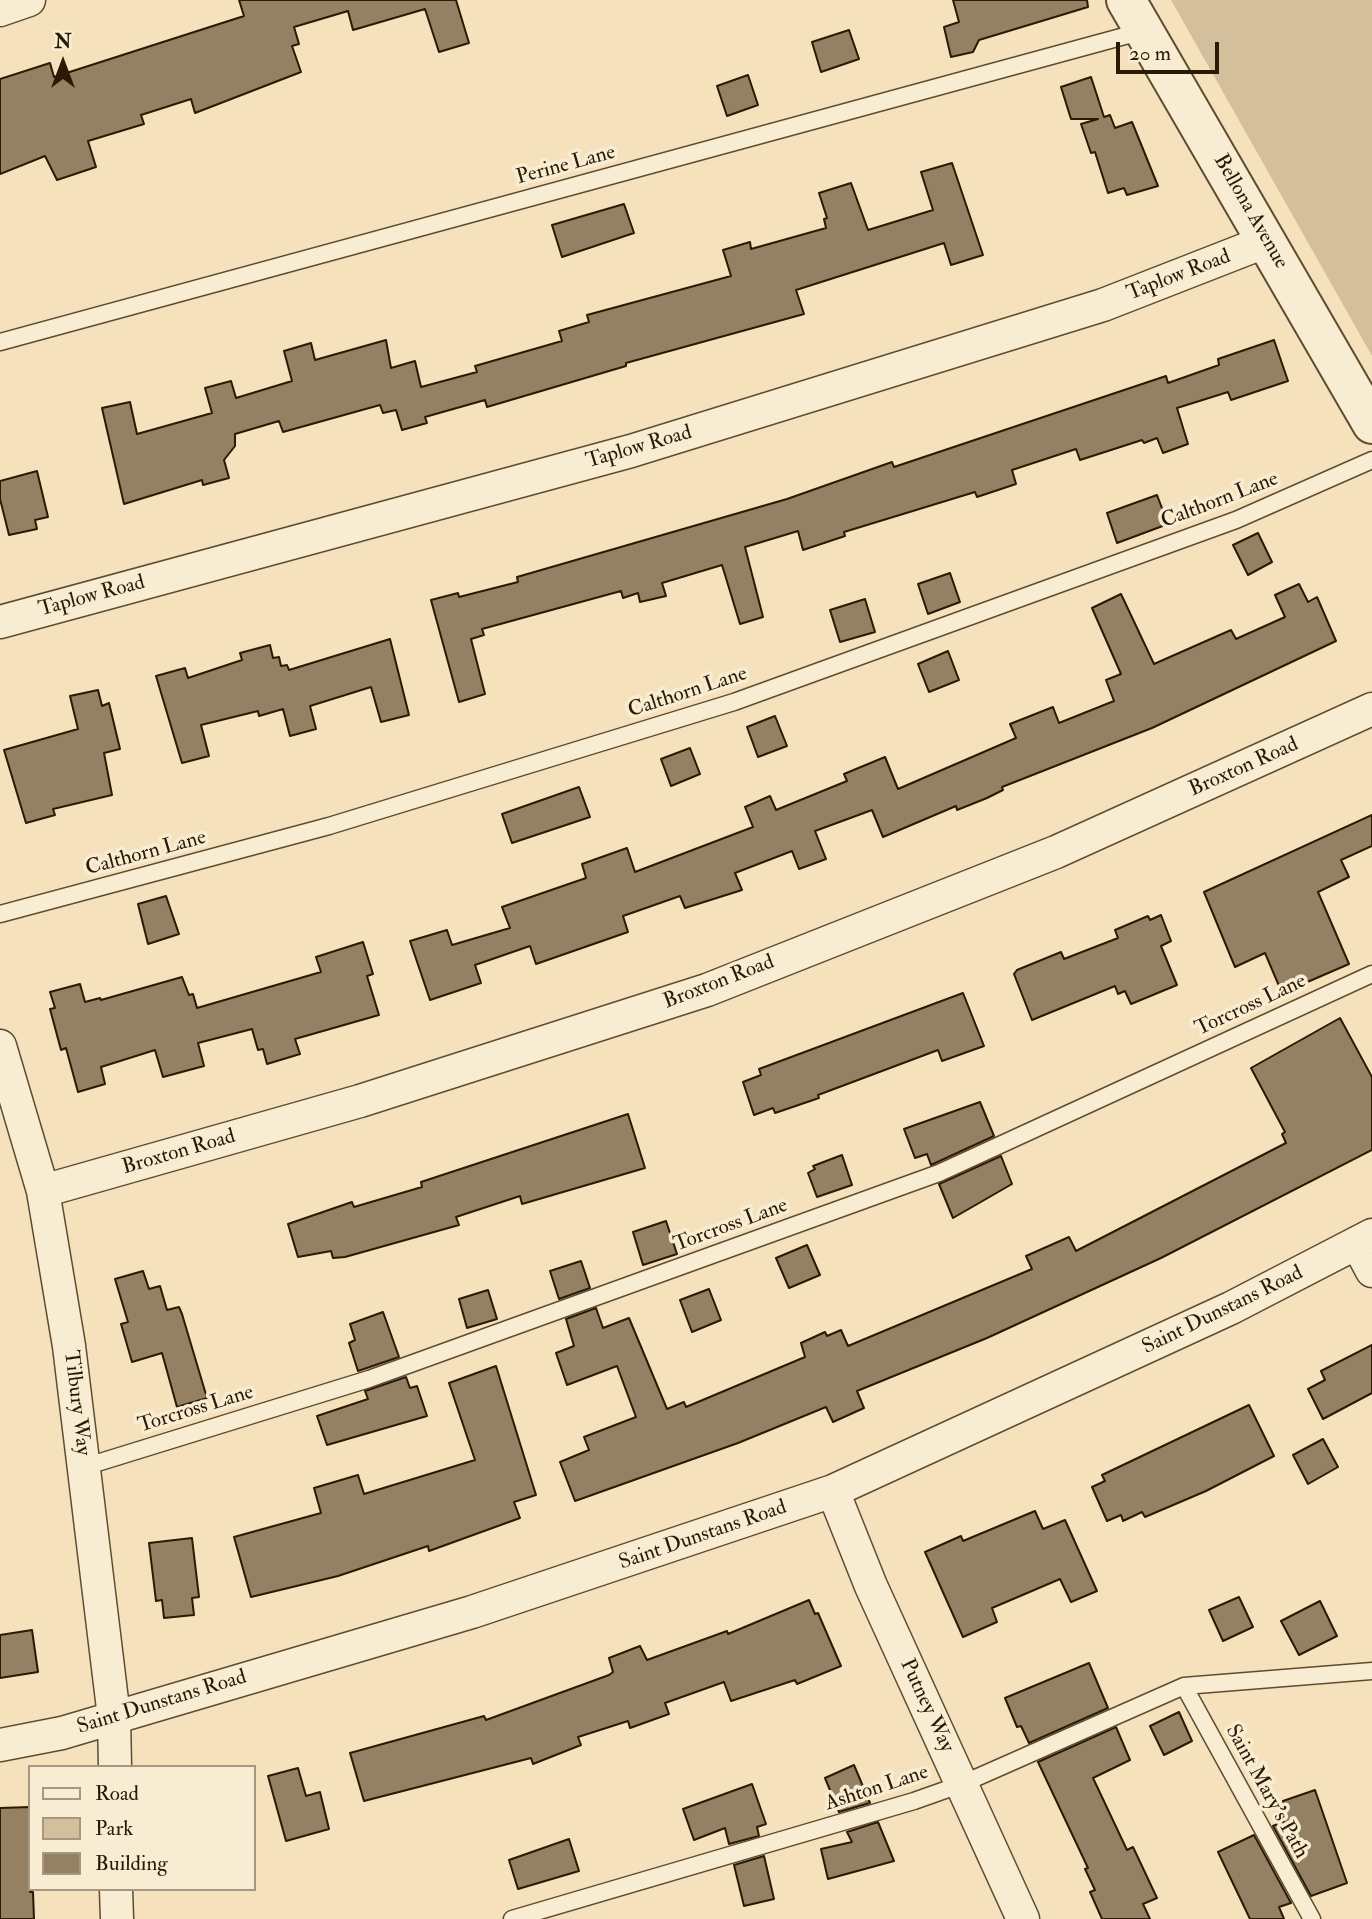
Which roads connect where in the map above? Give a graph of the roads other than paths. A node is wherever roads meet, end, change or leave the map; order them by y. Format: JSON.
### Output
{"nodes":[{"id":1,"x":29,"y":0,"type":"edge"},
{"id":2,"x":0,"y":10,"type":"edge"},
{"id":3,"x":1134,"y":15,"type":"edge"},
{"id":4,"x":1267,"y":241,"type":"junction"},
{"id":5,"x":0,"y":342,"type":"edge"},
{"id":6,"x":1372,"y":424,"type":"edge"},
{"id":7,"x":1372,"y":460,"type":"edge"},
{"id":8,"x":0,"y":622,"type":"edge"},
{"id":9,"x":1372,"y":709,"type":"edge"},
{"id":10,"x":0,"y":914,"type":"edge"},
{"id":11,"x":1372,"y":974,"type":"edge"},
{"id":12,"x":0,"y":1046,"type":"edge"},
{"id":13,"x":43,"y":1191,"type":"junction"},
{"id":14,"x":1365,"y":1239,"type":"edge"},
{"id":15,"x":1372,"y":1271,"type":"edge"},
{"id":16,"x":84,"y":1466,"type":"junction"},
{"id":17,"x":834,"y":1491,"type":"junction"},
{"id":18,"x":1372,"y":1671,"type":"edge"},
{"id":19,"x":1184,"y":1686,"type":"junction"},
{"id":20,"x":114,"y":1717,"type":"junction"},
{"id":21,"x":0,"y":1745,"type":"edge"},
{"id":22,"x":115,"y":1765,"type":"edge"},
{"id":23,"x":962,"y":1784,"type":"junction"},
{"id":24,"x":116,"y":1891,"type":"edge"},
{"id":25,"x":117,"y":1919,"type":"edge"},
{"id":26,"x":512,"y":1919,"type":"edge"},
{"id":27,"x":1023,"y":1919,"type":"edge"},
{"id":28,"x":1312,"y":1919,"type":"edge"}],
"edges":[{"from":1,"to":2,"type":"street"},
{"from":3,"to":4,"type":"street","name":"Bellona Avenue"},
{"from":3,"to":5,"type":"lane","name":"Perine Lane"},
{"from":4,"to":6,"type":"street","name":"Bellona Avenue"},
{"from":4,"to":8,"type":"street","name":"Taplow Road"},
{"from":7,"to":10,"type":"lane","name":"Calthorn Lane"},
{"from":9,"to":13,"type":"street","name":"Broxton Road"},
{"from":11,"to":16,"type":"lane","name":"Torcross Lane"},
{"from":12,"to":13,"type":"street","name":"Tilbury Way"},
{"from":13,"to":16,"type":"street","name":"Tilbury Way"},
{"from":14,"to":15,"type":"street"},
{"from":14,"to":17,"type":"street","name":"Saint Dunstans Road"},
{"from":16,"to":20,"type":"street","name":"Tilbury Way"},
{"from":17,"to":20,"type":"street","name":"Saint Dunstans Road"},
{"from":17,"to":23,"type":"street","name":"Putney Way"},
{"from":18,"to":19,"type":"lane","name":"Ashton Lane"},
{"from":19,"to":23,"type":"lane","name":"Ashton Lane"},
{"from":19,"to":28,"type":"lane","name":"Saint Mary's Path"},
{"from":20,"to":21,"type":"street","name":"Saint Dunstans Road"},
{"from":20,"to":22,"type":"street","name":"Tilbury Way"},
{"from":23,"to":26,"type":"lane","name":"Ashton Lane"},
{"from":23,"to":27,"type":"street","name":"Putney Way"},
{"from":24,"to":25,"type":"street"}]}
